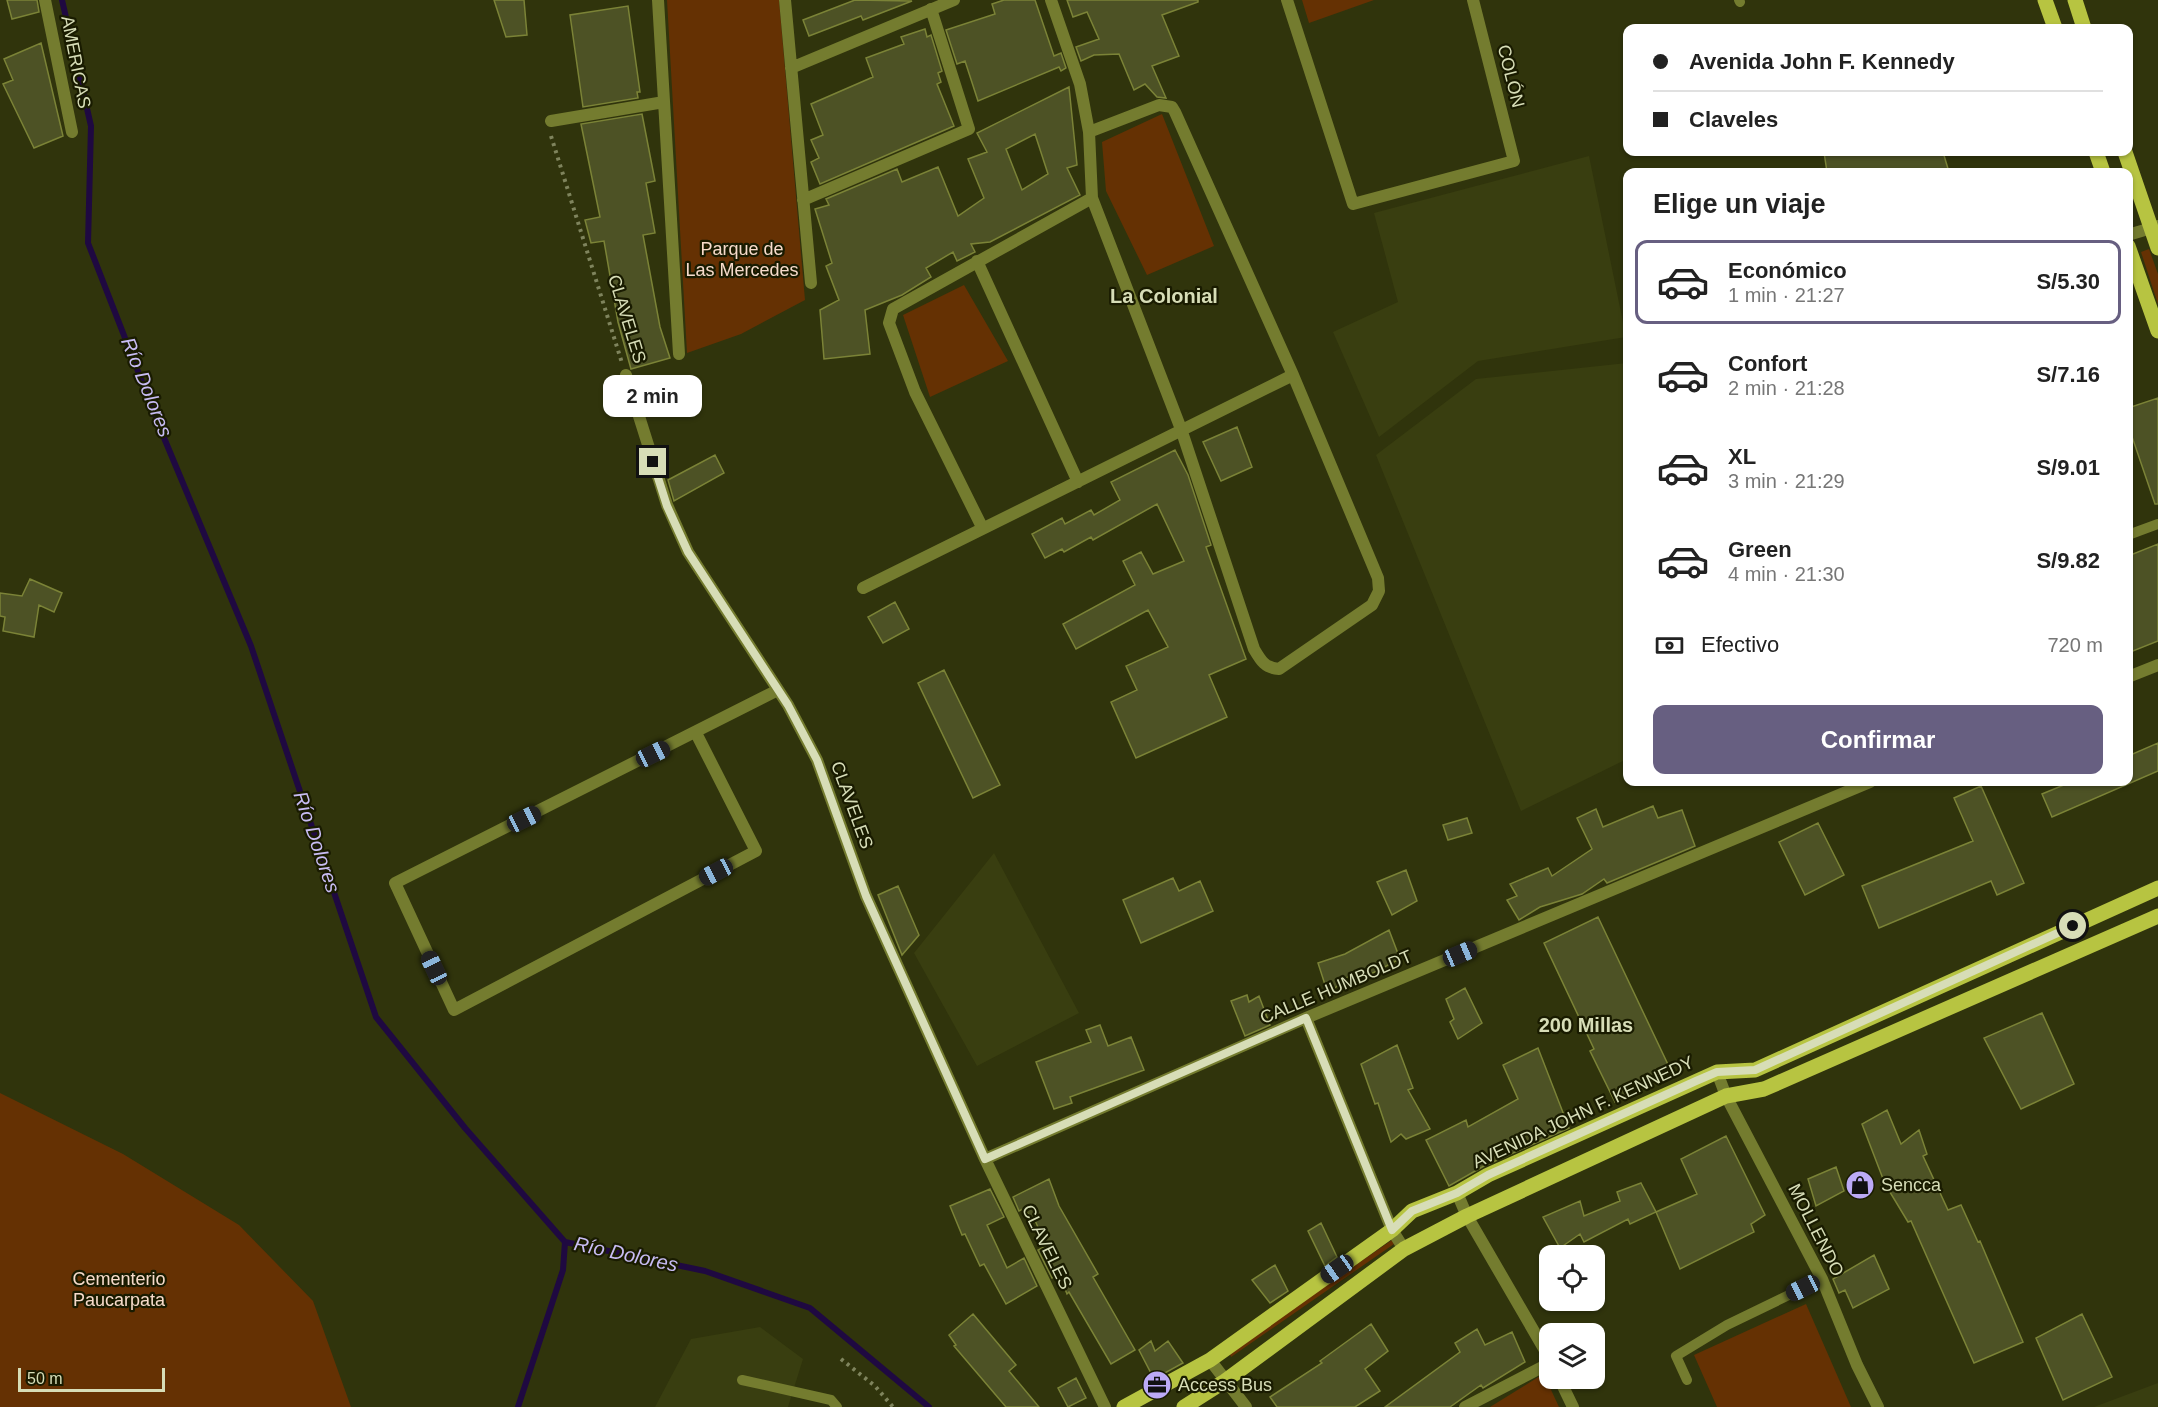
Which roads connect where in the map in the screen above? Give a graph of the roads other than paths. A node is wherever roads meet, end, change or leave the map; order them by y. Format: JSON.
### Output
{"nodes":[{"id":1,"x":45,"y":0,"type":"edge"},
{"id":2,"x":658,"y":0,"type":"edge"},
{"id":3,"x":785,"y":0,"type":"edge"},
{"id":4,"x":954,"y":0,"type":"edge"},
{"id":5,"x":1051,"y":0,"type":"edge"},
{"id":6,"x":1287,"y":0,"type":"edge"},
{"id":7,"x":1473,"y":0,"type":"edge"},
{"id":8,"x":2045,"y":0,"type":"edge"},
{"id":9,"x":2074,"y":0,"type":"edge"},
{"id":10,"x":931,"y":9,"type":"junction"},
{"id":11,"x":2054,"y":24,"type":"edge"},
{"id":12,"x":2083,"y":24,"type":"edge"},
{"id":13,"x":791,"y":68,"type":"junction"},
{"id":14,"x":664,"y":102,"type":"junction"},
{"id":15,"x":550,"y":127,"type":"road end"},
{"id":16,"x":72,"y":132,"type":"dead end"},
{"id":17,"x":1089,"y":132,"type":"junction"},
{"id":18,"x":2133,"y":173,"type":"edge"},
{"id":19,"x":1092,"y":198,"type":"junction"},
{"id":20,"x":803,"y":200,"type":"junction"},
{"id":21,"x":2154,"y":227,"type":"edge"},
{"id":22,"x":2133,"y":233,"type":"edge"},
{"id":23,"x":2158,"y":248,"type":"edge"},
{"id":24,"x":2133,"y":260,"type":"edge"},
{"id":25,"x":977,"y":261,"type":"junction"},
{"id":26,"x":811,"y":283,"type":"dead end"},
{"id":27,"x":2158,"y":331,"type":"edge"},
{"id":28,"x":679,"y":354,"type":"dead end"},
{"id":29,"x":626,"y":375,"type":"road end"},
{"id":30,"x":1293,"y":375,"type":"junction"},
{"id":31,"x":1182,"y":429,"type":"junction"},
{"id":32,"x":1077,"y":482,"type":"junction"},
{"id":33,"x":2158,"y":524,"type":"edge"},
{"id":34,"x":982,"y":527,"type":"junction"},
{"id":35,"x":2133,"y":534,"type":"edge"},
{"id":36,"x":863,"y":588,"type":"dead end"},
{"id":37,"x":2158,"y":665,"type":"edge"},
{"id":38,"x":2133,"y":675,"type":"edge"},
{"id":39,"x":778,"y":690,"type":"junction"},
{"id":40,"x":696,"y":733,"type":"junction"},
{"id":41,"x":1860,"y":786,"type":"edge"},
{"id":42,"x":2158,"y":888,"type":"edge"},
{"id":43,"x":2158,"y":916,"type":"edge"},
{"id":44,"x":2094,"y":917,"type":"junction"},
{"id":45,"x":2103,"y":940,"type":"junction"},
{"id":46,"x":2011,"y":954,"type":"junction"},
{"id":47,"x":2019,"y":977,"type":"junction"},
{"id":48,"x":1306,"y":1018,"type":"junction"},
{"id":49,"x":1853,"y":1026,"type":"junction"},
{"id":50,"x":1862,"y":1046,"type":"junction"},
{"id":51,"x":1717,"y":1072,"type":"junction"},
{"id":52,"x":1726,"y":1095,"type":"junction"},
{"id":53,"x":985,"y":1159,"type":"junction"},
{"id":54,"x":1457,"y":1193,"type":"junction"},
{"id":55,"x":1467,"y":1216,"type":"junction"},
{"id":56,"x":1392,"y":1230,"type":"junction"},
{"id":57,"x":1404,"y":1249,"type":"junction"},
{"id":58,"x":1822,"y":1279,"type":"junction"},
{"id":59,"x":1539,"y":1342,"type":"edge"},
{"id":60,"x":1210,"y":1360,"type":"junction"},
{"id":61,"x":1539,"y":1367,"type":"edge"},
{"id":62,"x":742,"y":1380,"type":"dead end"},
{"id":63,"x":1686,"y":1380,"type":"dead end"},
{"id":64,"x":1225,"y":1381,"type":"junction"},
{"id":65,"x":1564,"y":1389,"type":"edge"},
{"id":66,"x":837,"y":1407,"type":"edge"},
{"id":67,"x":1105,"y":1407,"type":"edge"},
{"id":68,"x":1124,"y":1407,"type":"edge"},
{"id":69,"x":1184,"y":1407,"type":"edge"},
{"id":70,"x":1246,"y":1407,"type":"edge"},
{"id":71,"x":1465,"y":1407,"type":"edge"},
{"id":72,"x":1573,"y":1407,"type":"edge"},
{"id":73,"x":1878,"y":1407,"type":"edge"}],
"edges":[{"from":1,"to":16,"type":"street","name":"AMERICAS"},
{"from":2,"to":14,"type":"street"},
{"from":3,"to":13,"type":"street"},
{"from":4,"to":10,"type":"street"},
{"from":5,"to":17,"type":"street"},
{"from":6,"to":7,"type":"street","name":"COLÓN"},
{"from":8,"to":11,"type":"main road"},
{"from":9,"to":12,"type":"main road"},
{"from":10,"to":13,"type":"street"},
{"from":10,"to":20,"type":"street"},
{"from":13,"to":20,"type":"street"},
{"from":14,"to":15,"type":"street"},
{"from":14,"to":28,"type":"street"},
{"from":17,"to":19,"type":"street"},
{"from":17,"to":30,"type":"street"},
{"from":18,"to":21,"type":"main road"},
{"from":19,"to":25,"type":"street"},
{"from":19,"to":31,"type":"street"},
{"from":20,"to":26,"type":"street"},
{"from":21,"to":22,"type":"street"},
{"from":21,"to":23,"type":"main road"},
{"from":24,"to":27,"type":"main road"},
{"from":25,"to":32,"type":"street"},
{"from":25,"to":34,"type":"street"},
{"from":29,"to":39,"type":"street","name":"CLAVELES"},
{"from":30,"to":31,"type":"street"},
{"from":30,"to":31,"type":"street"},
{"from":31,"to":32,"type":"street"},
{"from":32,"to":34,"type":"street"},
{"from":33,"to":35,"type":"lane"},
{"from":34,"to":36,"type":"street"},
{"from":37,"to":38,"type":"street"},
{"from":39,"to":40,"type":"street"},
{"from":39,"to":53,"type":"street","name":"CLAVELES"},
{"from":40,"to":40,"type":"street"},
{"from":41,"to":48,"type":"street","name":"CALLE HUMBOLDT"},
{"from":42,"to":44,"type":"main road","name":"AVENIDA JOHN F. KENNEDY"},
{"from":43,"to":45,"type":"main road"},
{"from":44,"to":45,"type":"main road"},
{"from":44,"to":46,"type":"main road","name":"AVENIDA JOHN F. KENNEDY"},
{"from":45,"to":47,"type":"main road"},
{"from":46,"to":47,"type":"main road"},
{"from":46,"to":49,"type":"main road","name":"AVENIDA JOHN F. KENNEDY"},
{"from":47,"to":50,"type":"main road"},
{"from":48,"to":53,"type":"street","name":"CALLE HUMBOLDT"},
{"from":48,"to":56,"type":"street"},
{"from":49,"to":50,"type":"main road"},
{"from":49,"to":51,"type":"main road","name":"AVENIDA JOHN F. KENNEDY"},
{"from":50,"to":52,"type":"main road"},
{"from":51,"to":52,"type":"street","name":"MOLLENDO"},
{"from":51,"to":54,"type":"main road","name":"AVENIDA JOHN F. KENNEDY"},
{"from":52,"to":55,"type":"main road"},
{"from":52,"to":58,"type":"street","name":"MOLLENDO"},
{"from":53,"to":67,"type":"street","name":"CLAVELES"},
{"from":54,"to":55,"type":"street"},
{"from":54,"to":56,"type":"main road","name":"AVENIDA JOHN F. KENNEDY"},
{"from":55,"to":57,"type":"main road"},
{"from":55,"to":59,"type":"street"},
{"from":56,"to":57,"type":"street"},
{"from":56,"to":60,"type":"main road","name":"AVENIDA JOHN F. KENNEDY"},
{"from":57,"to":64,"type":"main road"},
{"from":58,"to":63,"type":"lane"},
{"from":58,"to":73,"type":"street","name":"MOLLENDO"},
{"from":60,"to":64,"type":"street"},
{"from":60,"to":68,"type":"main road","name":"AVENIDA JOHN F. KENNEDY"},
{"from":61,"to":71,"type":"street"},
{"from":62,"to":66,"type":"lane"},
{"from":64,"to":69,"type":"main road"},
{"from":64,"to":70,"type":"street"},
{"from":65,"to":72,"type":"street"}]}
